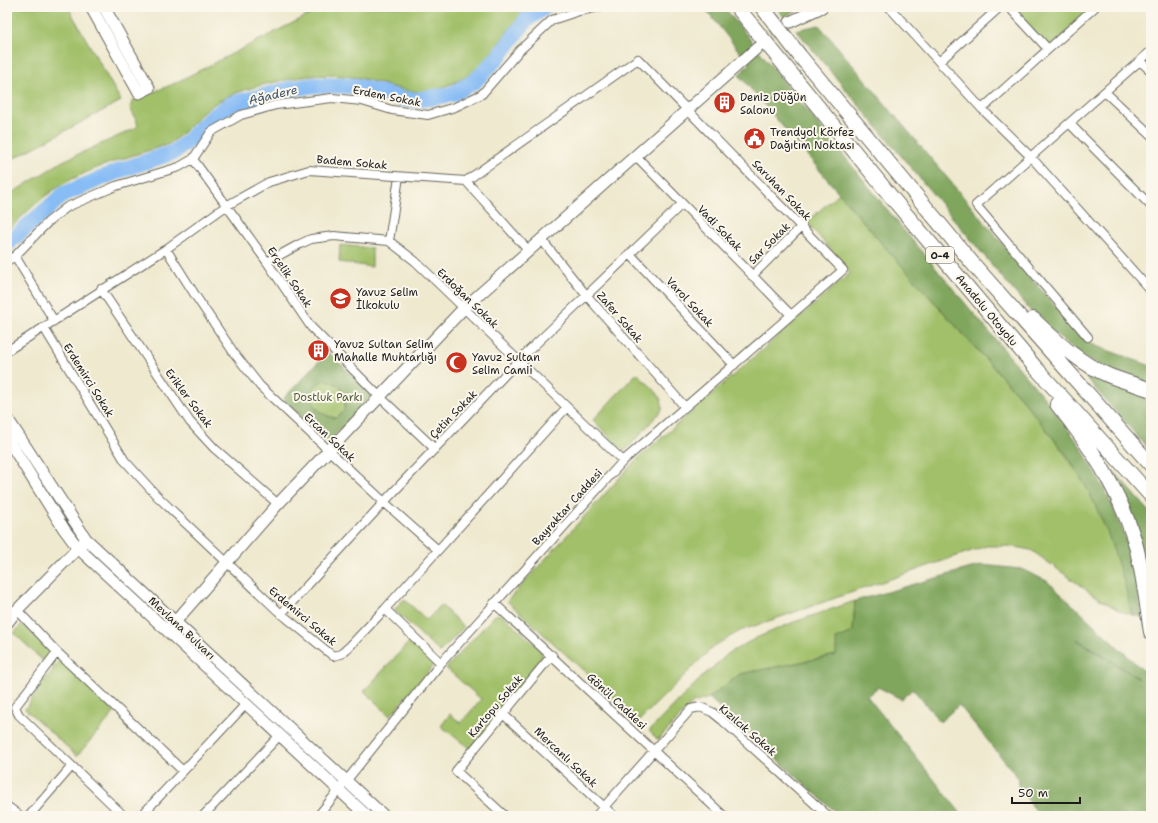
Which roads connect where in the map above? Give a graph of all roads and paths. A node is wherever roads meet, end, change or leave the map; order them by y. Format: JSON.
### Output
{"nodes":[{"id":1,"x":91,"y":7,"type":"edge"},
{"id":2,"x":104,"y":7,"type":"edge"},
{"id":3,"x":599,"y":7,"type":"edge"},
{"id":4,"x":737,"y":7,"type":"edge"},
{"id":5,"x":762,"y":7,"type":"edge"},
{"id":6,"x":889,"y":7,"type":"edge"},
{"id":7,"x":1000,"y":7,"type":"edge"},
{"id":8,"x":1009,"y":7,"type":"edge"},
{"id":9,"x":1095,"y":7,"type":"edge"},
{"id":10,"x":819,"y":8,"type":"edge"},
{"id":11,"x":790,"y":22,"type":"tunnel mouth"},
{"id":12,"x":757,"y":48,"type":"tunnel mouth"},
{"id":13,"x":1048,"y":49,"type":"junction"},
{"id":14,"x":1151,"y":51,"type":"edge"},
{"id":15,"x":1140,"y":61,"type":"junction"},
{"id":16,"x":938,"y":62,"type":"junction"},
{"id":17,"x":1151,"y":71,"type":"edge"},
{"id":18,"x":1106,"y":92,"type":"junction"},
{"id":19,"x":688,"y":108,"type":"junction"},
{"id":20,"x":982,"y":109,"type":"junction"},
{"id":21,"x":1070,"y":124,"type":"junction"},
{"id":22,"x":1151,"y":135,"type":"edge"},
{"id":23,"x":635,"y":155,"type":"junction"},
{"id":24,"x":1031,"y":157,"type":"junction"},
{"id":25,"x":192,"y":159,"type":"junction"},
{"id":26,"x":399,"y":177,"type":"junction"},
{"id":27,"x":466,"y":181,"type":"junction"},
{"id":28,"x":893,"y":199,"type":"junction"},
{"id":29,"x":682,"y":204,"type":"junction"},
{"id":30,"x":226,"y":206,"type":"junction"},
{"id":31,"x":1151,"y":206,"type":"edge"},
{"id":32,"x":802,"y":226,"type":"junction"},
{"id":33,"x":541,"y":239,"type":"junction"},
{"id":34,"x":390,"y":241,"type":"junction"},
{"id":35,"x":166,"y":249,"type":"junction"},
{"id":36,"x":528,"y":250,"type":"junction"},
{"id":37,"x":630,"y":254,"type":"junction"},
{"id":38,"x":15,"y":256,"type":"junction"},
{"id":39,"x":7,"y":261,"type":"edge"},
{"id":40,"x":267,"y":262,"type":"junction"},
{"id":41,"x":974,"y":265,"type":"junction"},
{"id":42,"x":843,"y":270,"type":"joint"},
{"id":43,"x":752,"y":276,"type":"junction"},
{"id":44,"x":101,"y":289,"type":"junction"},
{"id":45,"x":1151,"y":291,"type":"edge"},
{"id":46,"x":587,"y":296,"type":"junction"},
{"id":47,"x":463,"y":309,"type":"junction"},
{"id":48,"x":791,"y":315,"type":"junction"},
{"id":49,"x":54,"y":321,"type":"junction"},
{"id":50,"x":44,"y":328,"type":"junction"},
{"id":51,"x":1088,"y":337,"type":"dead end"},
{"id":52,"x":7,"y":351,"type":"edge"},
{"id":53,"x":518,"y":361,"type":"junction"},
{"id":54,"x":734,"y":365,"type":"junction"},
{"id":55,"x":1151,"y":390,"type":"edge"},
{"id":56,"x":380,"y":397,"type":"junction"},
{"id":57,"x":567,"y":407,"type":"junction"},
{"id":58,"x":685,"y":407,"type":"junction"},
{"id":59,"x":7,"y":418,"type":"edge"},
{"id":60,"x":10,"y":436,"type":"edge"},
{"id":61,"x":434,"y":449,"type":"junction"},
{"id":62,"x":328,"y":450,"type":"junction"},
{"id":63,"x":623,"y":461,"type":"junction"},
{"id":64,"x":1151,"y":466,"type":"edge"},
{"id":65,"x":1151,"y":496,"type":"edge"},
{"id":66,"x":384,"y":502,"type":"junction"},
{"id":67,"x":278,"y":504,"type":"junction"},
{"id":68,"x":86,"y":539,"type":"junction"},
{"id":69,"x":78,"y":548,"type":"junction"},
{"id":70,"x":438,"y":550,"type":"junction"},
{"id":71,"x":227,"y":563,"type":"junction"},
{"id":72,"x":494,"y":603,"type":"junction"},
{"id":73,"x":385,"y":609,"type":"junction"},
{"id":74,"x":17,"y":610,"type":"junction"},
{"id":75,"x":281,"y":614,"type":"junction"},
{"id":76,"x":7,"y":623,"type":"edge"},
{"id":77,"x":172,"y":626,"type":"junction"},
{"id":78,"x":1151,"y":627,"type":"edge"},
{"id":79,"x":57,"y":652,"type":"junction"},
{"id":80,"x":552,"y":655,"type":"junction"},
{"id":81,"x":441,"y":663,"type":"junction"},
{"id":82,"x":246,"y":704,"type":"junction"},
{"id":83,"x":503,"y":714,"type":"junction"},
{"id":84,"x":280,"y":735,"type":"junction"},
{"id":85,"x":654,"y":751,"type":"junction"},
{"id":86,"x":72,"y":766,"type":"junction"},
{"id":87,"x":183,"y":771,"type":"junction"},
{"id":88,"x":346,"y":781,"type":"junction"},
{"id":89,"x":338,"y":790,"type":"junction"},
{"id":90,"x":604,"y":807,"type":"junction"},
{"id":91,"x":7,"y":808,"type":"edge"},
{"id":92,"x":18,"y":816,"type":"edge"},
{"id":93,"x":29,"y":816,"type":"edge"},
{"id":94,"x":124,"y":816,"type":"edge"},
{"id":95,"x":142,"y":816,"type":"edge"},
{"id":96,"x":203,"y":816,"type":"edge"},
{"id":97,"x":318,"y":816,"type":"edge"},
{"id":98,"x":367,"y":816,"type":"edge"},
{"id":99,"x":384,"y":816,"type":"edge"},
{"id":100,"x":505,"y":816,"type":"edge"},
{"id":101,"x":596,"y":816,"type":"edge"},
{"id":102,"x":614,"y":816,"type":"edge"},
{"id":103,"x":724,"y":816,"type":"edge"},
{"id":104,"x":828,"y":816,"type":"edge"}],
"edges":[{"from":1,"to":2,"type":"street"},
{"from":3,"to":25,"type":"street","name":"Erdem Sokak"},
{"from":4,"to":28,"type":"highway","name":"Anadolu Otoyolu","number":"O-4"},
{"from":5,"to":41,"type":"highway","name":"Anadolu Otoyolu","number":"O-4"},
{"from":6,"to":16,"type":"street"},
{"from":7,"to":16,"type":"street"},
{"from":8,"to":13,"type":"street"},
{"from":9,"to":13,"type":"street"},
{"from":10,"to":11,"type":"street"},
{"from":12,"to":19,"type":"street"},
{"from":13,"to":20,"type":"street"},
{"from":14,"to":15,"type":"street"},
{"from":15,"to":17,"type":"street"},
{"from":15,"to":18,"type":"street"},
{"from":16,"to":20,"type":"street"},
{"from":18,"to":21,"type":"street"},
{"from":18,"to":22,"type":"street"},
{"from":19,"to":23,"type":"street"},
{"from":19,"to":27,"type":"street"},
{"from":19,"to":32,"type":"street","name":"Saruhan Sokak"},
{"from":20,"to":24,"type":"street"},
{"from":21,"to":24,"type":"street"},
{"from":21,"to":31,"type":"street"},
{"from":23,"to":29,"type":"street","name":"Vadi Sokak"},
{"from":23,"to":33,"type":"street"},
{"from":24,"to":45,"type":"street"},
{"from":24,"to":51,"type":"street"},
{"from":25,"to":30,"type":"street","name":"Erçelik Sokak"},
{"from":25,"to":38,"type":"street","name":"Erdem Sokak"},
{"from":26,"to":27,"type":"street","name":"Badem Sokak"},
{"from":26,"to":30,"type":"street","name":"Badem Sokak"},
{"from":26,"to":34,"type":"street"},
{"from":27,"to":36,"type":"street"},
{"from":28,"to":65,"type":"highway","name":"Anadolu Otoyolu","number":"O-4"},
{"from":28,"to":78,"type":"highway"},
{"from":29,"to":37,"type":"street","name":"Çetin Sokak"},
{"from":29,"to":43,"type":"street","name":"Vadi Sokak"},
{"from":30,"to":35,"type":"street","name":"Badem Sokak"},
{"from":30,"to":40,"type":"street","name":"Erçelik Sokak"},
{"from":32,"to":42,"type":"street","name":"Saruhan Sokak"},
{"from":32,"to":43,"type":"street","name":"Sar Sokak"},
{"from":33,"to":36,"type":"street"},
{"from":33,"to":46,"type":"street","name":"Zafer Sokak"},
{"from":34,"to":40,"type":"street"},
{"from":34,"to":47,"type":"street","name":"Erdoğan Sokak"},
{"from":35,"to":44,"type":"street","name":"Badem Sokak"},
{"from":35,"to":62,"type":"street","name":"Ercan Sokak"},
{"from":36,"to":47,"type":"street"},
{"from":37,"to":46,"type":"street","name":"Çetin Sokak"},
{"from":37,"to":54,"type":"street","name":"Varol Sokak"},
{"from":38,"to":39,"type":"street","name":"Erdem Sokak"},
{"from":38,"to":49,"type":"street"},
{"from":40,"to":56,"type":"street","name":"Erçelik Sokak"},
{"from":41,"to":55,"type":"highway"},
{"from":41,"to":64,"type":"highway","name":"Anadolu Otoyolu","number":"O-4"},
{"from":42,"to":48,"type":"street","name":"Bayraktar Caddesi"},
{"from":43,"to":48,"type":"street","name":"Vadi Sokak"},
{"from":44,"to":49,"type":"street","name":"Badem Sokak"},
{"from":44,"to":67,"type":"street","name":"Erikler Sokak"},
{"from":46,"to":53,"type":"street","name":"Çetin Sokak"},
{"from":46,"to":58,"type":"street","name":"Zafer Sokak"},
{"from":47,"to":53,"type":"street","name":"Erdoğan Sokak"},
{"from":47,"to":56,"type":"street"},
{"from":48,"to":54,"type":"street","name":"Bayraktar Caddesi"},
{"from":49,"to":50,"type":"street","name":"Badem Sokak"},
{"from":50,"to":52,"type":"street","name":"Badem Sokak"},
{"from":50,"to":71,"type":"street","name":"Erdemirci Sokak"},
{"from":53,"to":57,"type":"street","name":"Erdoğan Sokak"},
{"from":53,"to":61,"type":"street","name":"Çetin Sokak"},
{"from":54,"to":58,"type":"street","name":"Bayraktar Caddesi"},
{"from":56,"to":61,"type":"street","name":"Erçelik Sokak"},
{"from":56,"to":62,"type":"street"},
{"from":57,"to":63,"type":"street","name":"Erdoğan Sokak"},
{"from":57,"to":70,"type":"street","name":"Erdemirci Sokak"},
{"from":58,"to":63,"type":"street","name":"Bayraktar Caddesi"},
{"from":59,"to":60,"type":"street","name":"Mevlana Bulvarı"},
{"from":60,"to":68,"type":"street","name":"Mevlana Bulvarı"},
{"from":60,"to":69,"type":"street","name":"Mevlana Bulvarı"},
{"from":61,"to":66,"type":"street","name":"Çetin Sokak"},
{"from":62,"to":66,"type":"street","name":"Ercan Sokak"},
{"from":62,"to":67,"type":"street"},
{"from":63,"to":72,"type":"street","name":"Bayraktar Caddesi"},
{"from":66,"to":70,"type":"street","name":"Ercan Sokak"},
{"from":66,"to":75,"type":"street","name":"Çetin Sokak"},
{"from":67,"to":71,"type":"street"},
{"from":68,"to":69,"type":"street"},
{"from":68,"to":77,"type":"street","name":"Mevlana Bulvarı"},
{"from":69,"to":74,"type":"street"},
{"from":69,"to":77,"type":"street","name":"Mevlana Bulvarı"},
{"from":70,"to":73,"type":"street","name":"Erdemirci Sokak"},
{"from":71,"to":75,"type":"street","name":"Erdemirci Sokak"},
{"from":71,"to":77,"type":"street"},
{"from":72,"to":80,"type":"street","name":"Gönül Caddesi"},
{"from":72,"to":81,"type":"street","name":"Bayraktar Caddesi"},
{"from":73,"to":75,"type":"street","name":"Erdemirci Sokak"},
{"from":73,"to":81,"type":"street"},
{"from":74,"to":76,"type":"street"},
{"from":74,"to":79,"type":"street"},
{"from":77,"to":82,"type":"street","name":"Mevlana Bulvarı"},
{"from":77,"to":88,"type":"street","name":"Mevlana Bulvarı"},
{"from":79,"to":86,"type":"street"},
{"from":79,"to":87,"type":"street"},
{"from":80,"to":83,"type":"street","name":"Kartopu Sokak"},
{"from":80,"to":85,"type":"street","name":"Gönül Caddesi"},
{"from":81,"to":88,"type":"street","name":"Bayraktar Caddesi"},
{"from":82,"to":84,"type":"street","name":"Mevlana Bulvarı"},
{"from":82,"to":87,"type":"street"},
{"from":83,"to":90,"type":"street","name":"Mercanlı Sokak"},
{"from":83,"to":100,"type":"street","name":"Kartopu Sokak"},
{"from":84,"to":89,"type":"street","name":"Mevlana Bulvarı"},
{"from":84,"to":96,"type":"street"},
{"from":85,"to":90,"type":"street"},
{"from":85,"to":103,"type":"street","name":"Gönül Caddesi"},
{"from":85,"to":104,"type":"street","name":"Kızılcık Sokak"},
{"from":86,"to":93,"type":"street"},
{"from":86,"to":94,"type":"street"},
{"from":87,"to":95,"type":"street"},
{"from":88,"to":89,"type":"street","name":"Bayraktar Caddesi"},
{"from":88,"to":99,"type":"street","name":"Mevlana Bulvarı"},
{"from":89,"to":97,"type":"street","name":"Bayraktar Caddesi"},
{"from":89,"to":98,"type":"street","name":"Mevlana Bulvarı"},
{"from":90,"to":101,"type":"street"},
{"from":90,"to":102,"type":"street","name":"Mercanlı Sokak"},
{"from":91,"to":92,"type":"street"}]}
